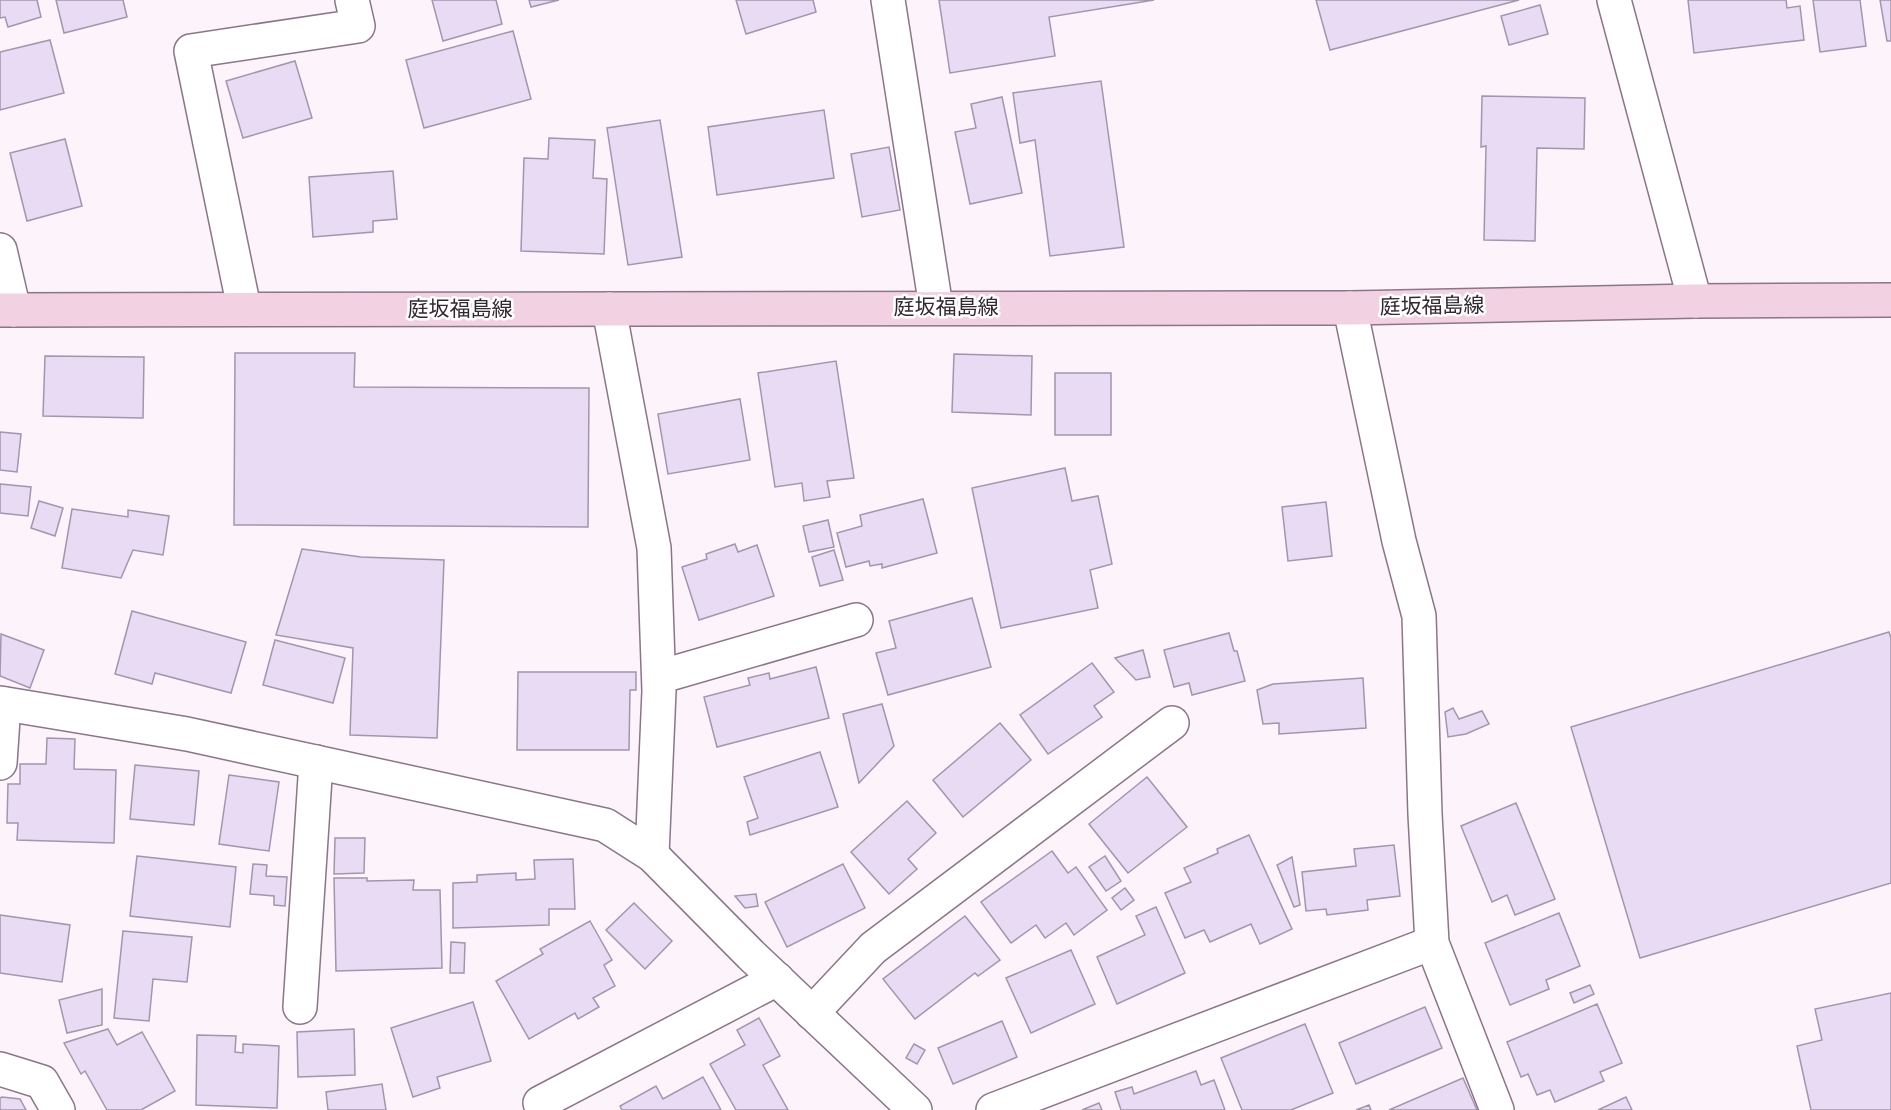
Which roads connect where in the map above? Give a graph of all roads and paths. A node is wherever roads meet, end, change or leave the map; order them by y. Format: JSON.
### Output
{"nodes":[{"id":1,"x":352,"y":0,"type":"edge"},
{"id":2,"x":888,"y":0,"type":"edge"},
{"id":3,"x":1614,"y":0,"type":"edge"},
{"id":4,"x":0,"y":250,"type":"edge"},
{"id":5,"x":1891,"y":300,"type":"edge"},
{"id":6,"x":1695,"y":301,"type":"junction"},
{"id":7,"x":936,"y":307,"type":"junction"},
{"id":8,"x":244,"y":308,"type":"junction"},
{"id":9,"x":1350,"y":308,"type":"junction"},
{"id":10,"x":609,"y":309,"type":"junction"},
{"id":11,"x":7,"y":310,"type":"edge"},
{"id":12,"x":856,"y":620,"type":"dead end"},
{"id":13,"x":658,"y":677,"type":"junction"},
{"id":14,"x":2,"y":704,"type":"edge"},
{"id":15,"x":1172,"y":723,"type":"dead end"},
{"id":16,"x":316,"y":762,"type":"junction"},
{"id":17,"x":0,"y":763,"type":"edge"},
{"id":18,"x":652,"y":855,"type":"junction"},
{"id":19,"x":1432,"y":943,"type":"junction"},
{"id":20,"x":777,"y":979,"type":"junction"},
{"id":21,"x":300,"y":1007,"type":"dead end"},
{"id":22,"x":812,"y":1013,"type":"junction"},
{"id":23,"x":0,"y":1069,"type":"edge"},
{"id":24,"x":540,"y":1103,"type":"dead end"},
{"id":25,"x":58,"y":1110,"type":"edge"},
{"id":26,"x":915,"y":1110,"type":"edge"},
{"id":27,"x":993,"y":1110,"type":"edge"},
{"id":28,"x":1497,"y":1110,"type":"edge"}],
"edges":[{"from":1,"to":8,"type":"street"},
{"from":2,"to":7,"type":"street"},
{"from":3,"to":6,"type":"street"},
{"from":4,"to":11,"type":"street"},
{"from":5,"to":6,"type":"main road","name":"庭坂福島線"},
{"from":6,"to":9,"type":"main road","name":"庭坂福島線"},
{"from":7,"to":9,"type":"main road","name":"庭坂福島線"},
{"from":7,"to":10,"type":"main road","name":"庭坂福島線"},
{"from":8,"to":10,"type":"main road","name":"庭坂福島線"},
{"from":8,"to":11,"type":"main road","name":"庭坂福島線"},
{"from":9,"to":19,"type":"street"},
{"from":10,"to":13,"type":"street"},
{"from":12,"to":13,"type":"street"},
{"from":13,"to":18,"type":"street"},
{"from":14,"to":16,"type":"street"},
{"from":14,"to":17,"type":"street"},
{"from":15,"to":22,"type":"street"},
{"from":16,"to":18,"type":"street"},
{"from":16,"to":21,"type":"street"},
{"from":18,"to":20,"type":"street"},
{"from":19,"to":27,"type":"street"},
{"from":19,"to":28,"type":"street"},
{"from":20,"to":22,"type":"street"},
{"from":20,"to":24,"type":"street"},
{"from":22,"to":26,"type":"street"},
{"from":23,"to":25,"type":"street"}]}
